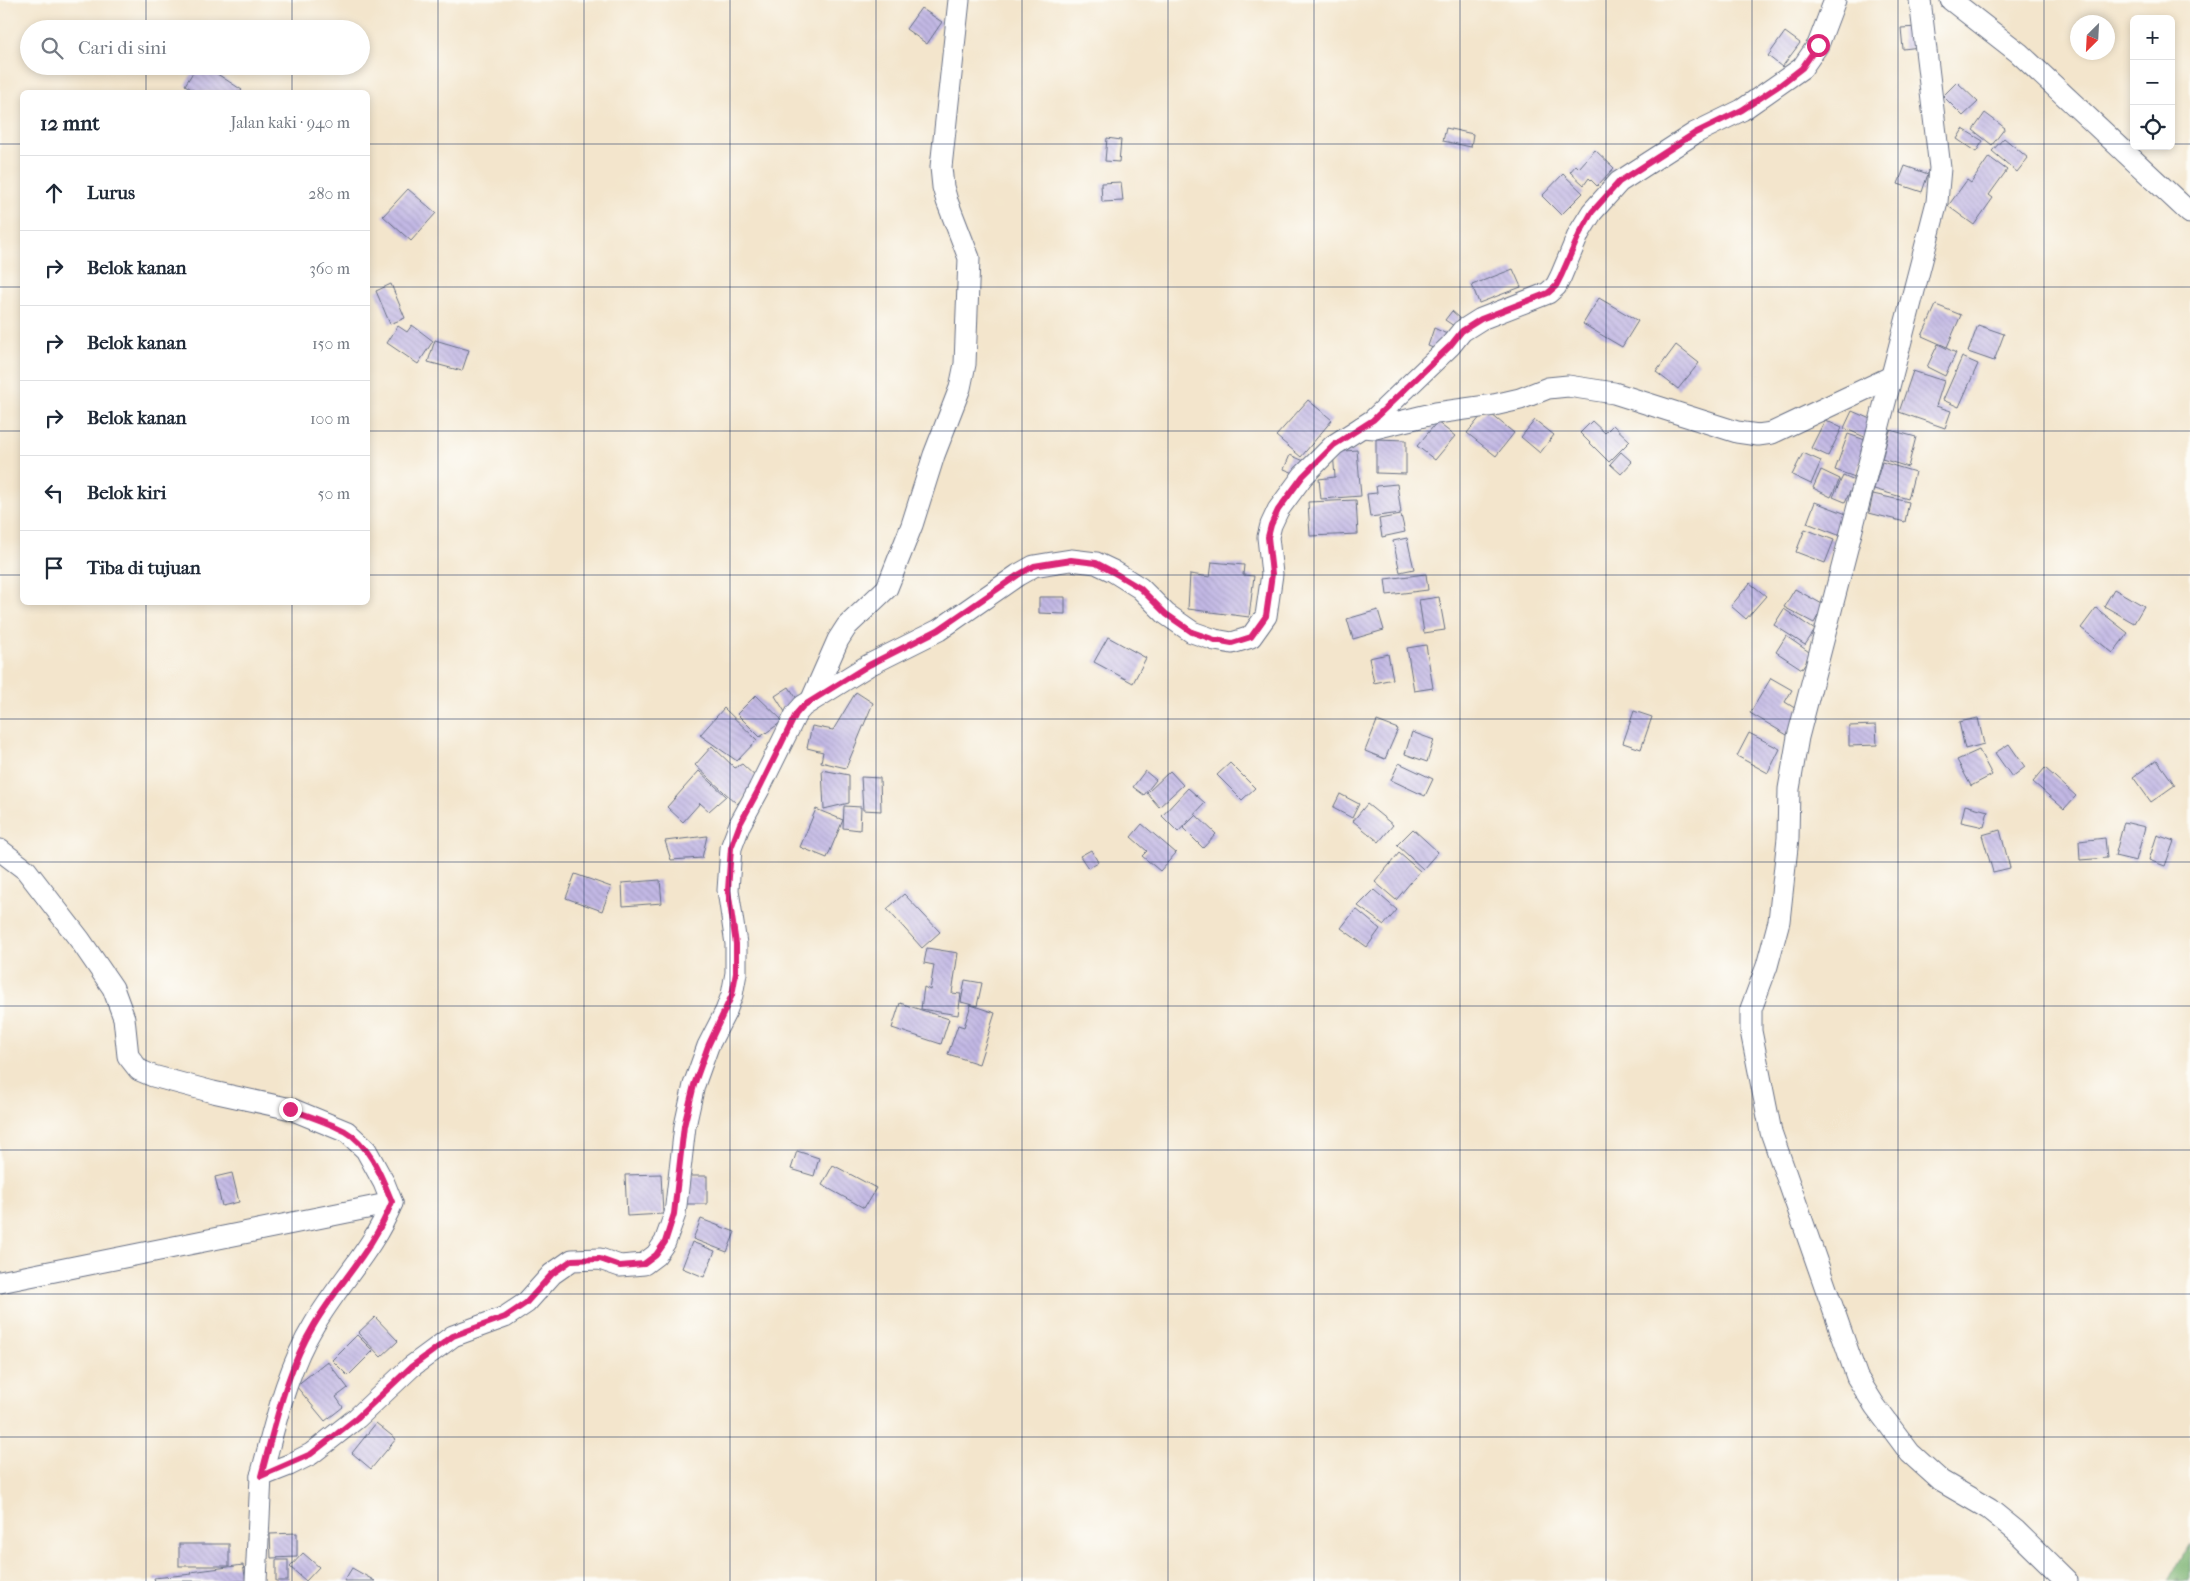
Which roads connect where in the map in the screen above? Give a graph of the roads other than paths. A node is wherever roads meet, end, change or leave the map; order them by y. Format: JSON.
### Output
{"nodes":[{"id":1,"x":959,"y":0,"type":"edge"},
{"id":2,"x":1835,"y":0,"type":"edge"},
{"id":3,"x":1920,"y":0,"type":"edge"},
{"id":4,"x":1951,"y":0,"type":"edge"},
{"id":5,"x":2190,"y":213,"type":"edge"},
{"id":6,"x":1891,"y":377,"type":"junction"},
{"id":7,"x":1362,"y":427,"type":"junction"},
{"id":8,"x":812,"y":699,"type":"junction"},
{"id":9,"x":0,"y":850,"type":"edge"},
{"id":10,"x":392,"y":1202,"type":"junction"},
{"id":11,"x":0,"y":1282,"type":"edge"},
{"id":12,"x":261,"y":1476,"type":"junction"},
{"id":13,"x":256,"y":1581,"type":"edge"},
{"id":14,"x":2067,"y":1581,"type":"edge"}],
"edges":[{"from":1,"to":8,"type":"street"},
{"from":2,"to":7,"type":"street"},
{"from":3,"to":6,"type":"street"},
{"from":4,"to":5,"type":"street"},
{"from":6,"to":7,"type":"street"},
{"from":6,"to":14,"type":"street"},
{"from":7,"to":8,"type":"street"},
{"from":8,"to":12,"type":"street"},
{"from":9,"to":10,"type":"street"},
{"from":10,"to":11,"type":"street"},
{"from":10,"to":12,"type":"street"},
{"from":12,"to":13,"type":"street"}]}
